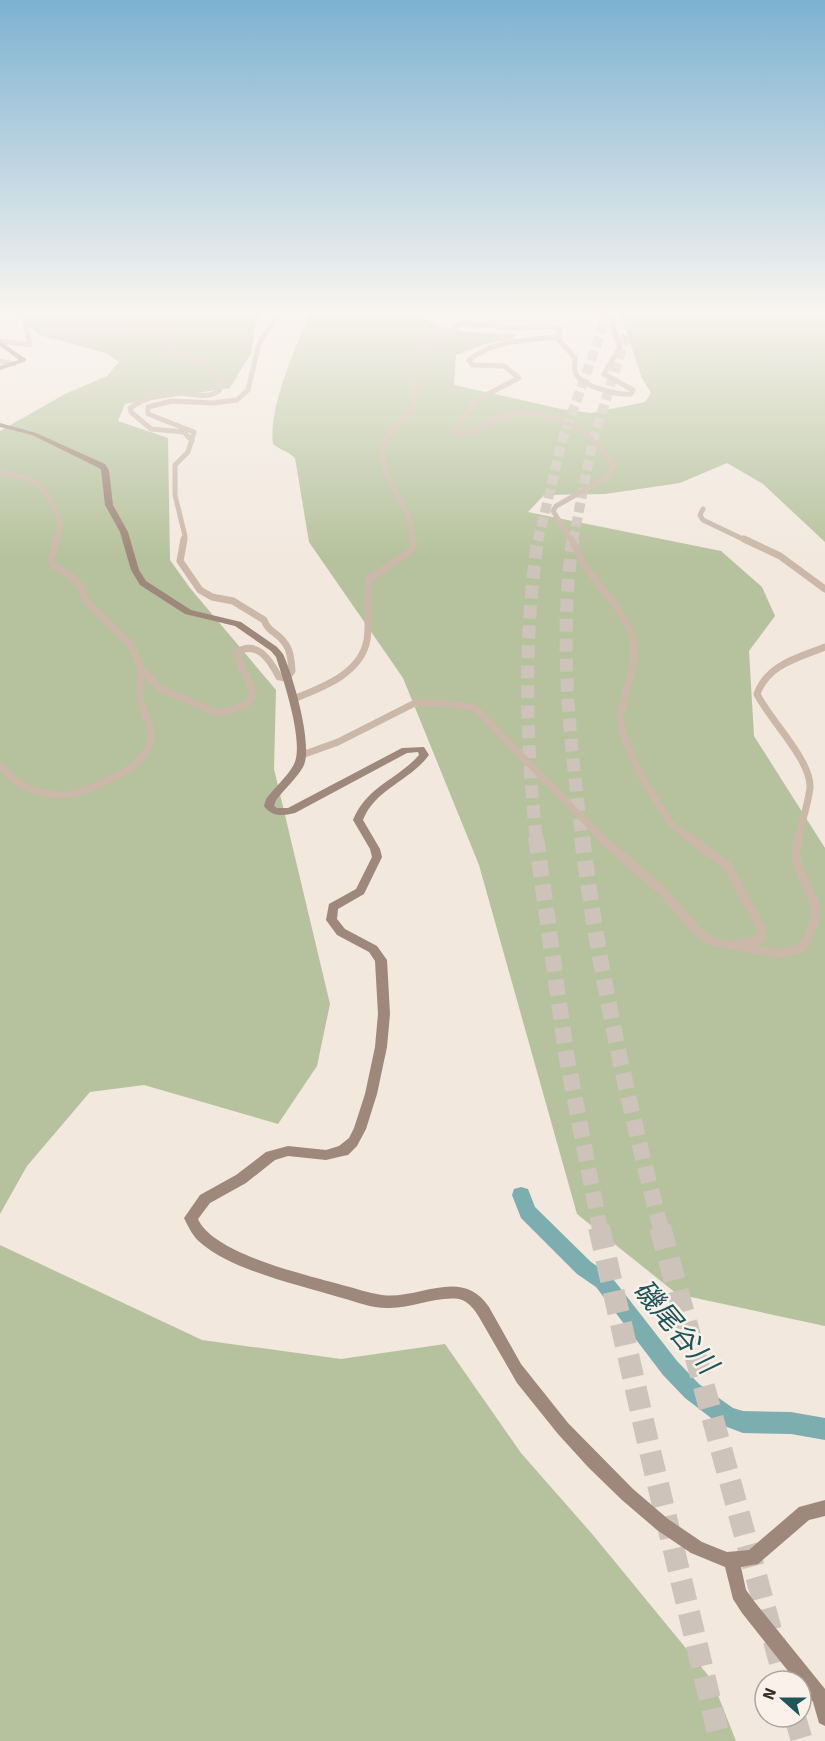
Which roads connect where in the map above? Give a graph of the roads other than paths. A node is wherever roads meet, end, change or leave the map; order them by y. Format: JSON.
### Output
{"nodes":[{"id":1,"x":161,"y":394,"type":"edge"},
{"id":2,"x":189,"y":394,"type":"edge"},
{"id":3,"x":215,"y":394,"type":"edge"},
{"id":4,"x":244,"y":394,"type":"edge"},
{"id":5,"x":417,"y":394,"type":"edge"},
{"id":6,"x":487,"y":394,"type":"edge"},
{"id":7,"x":0,"y":425,"type":"edge"},
{"id":8,"x":192,"y":441,"type":"junction"},
{"id":9,"x":0,"y":472,"type":"edge"},
{"id":10,"x":703,"y":509,"type":"dead end"},
{"id":11,"x":825,"y":589,"type":"edge"},
{"id":12,"x":825,"y":647,"type":"edge"},
{"id":13,"x":141,"y":668,"type":"junction"},
{"id":14,"x":287,"y":678,"type":"junction"},
{"id":15,"x":293,"y":699,"type":"junction"},
{"id":16,"x":302,"y":754,"type":"junction"},
{"id":17,"x":0,"y":765,"type":"edge"},
{"id":18,"x":734,"y":946,"type":"junction"},
{"id":19,"x":825,"y":1508,"type":"edge"},
{"id":20,"x":732,"y":1562,"type":"junction"},
{"id":21,"x":825,"y":1717,"type":"edge"}],
"edges":[{"from":1,"to":8,"type":"street"},
{"from":2,"to":3,"type":"street"},
{"from":4,"to":8,"type":"street"},
{"from":5,"to":15,"type":"street"},
{"from":6,"to":18,"type":"street"},
{"from":7,"to":14,"type":"main road"},
{"from":8,"to":14,"type":"street"},
{"from":9,"to":13,"type":"street"},
{"from":10,"to":11,"type":"street"},
{"from":12,"to":18,"type":"street"},
{"from":13,"to":14,"type":"street"},
{"from":13,"to":17,"type":"street"},
{"from":14,"to":15,"type":"main road"},
{"from":15,"to":16,"type":"main road"},
{"from":16,"to":18,"type":"street"},
{"from":16,"to":20,"type":"main road"},
{"from":19,"to":20,"type":"main road"},
{"from":20,"to":21,"type":"main road"}]}
